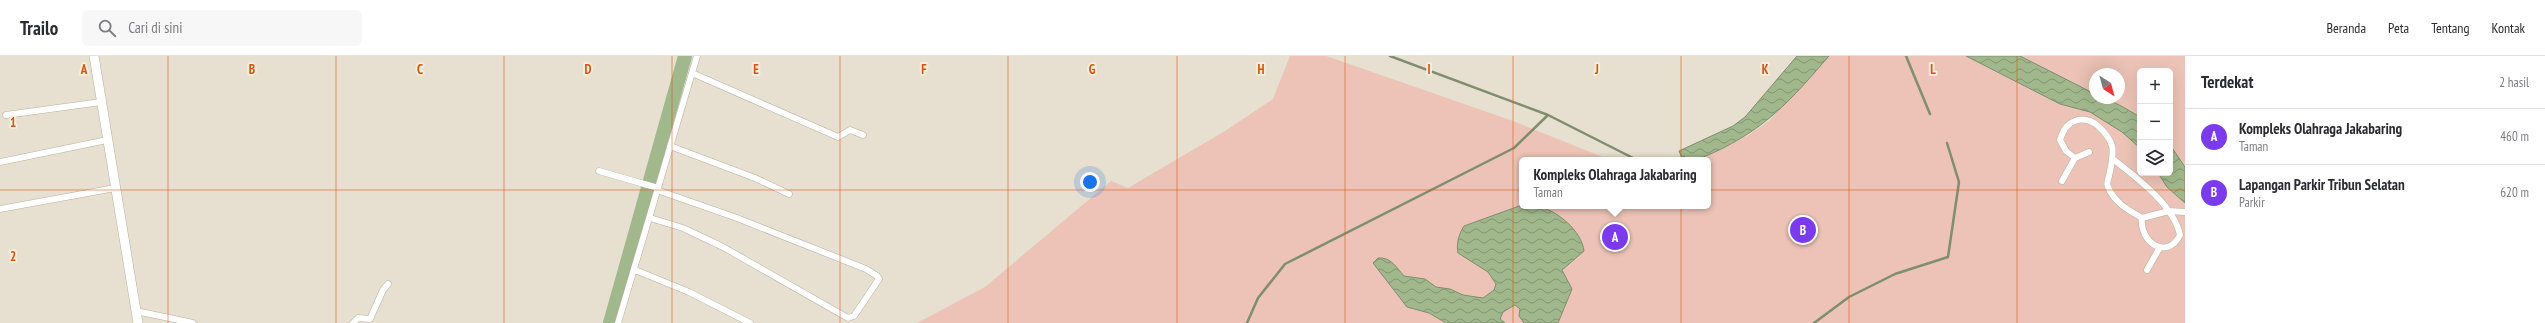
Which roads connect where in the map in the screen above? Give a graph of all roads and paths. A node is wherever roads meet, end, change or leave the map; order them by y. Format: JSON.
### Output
{"nodes":[{"id":1,"x":94,"y":56,"type":"edge"},
{"id":2,"x":697,"y":56,"type":"edge"},
{"id":3,"x":692,"y":73,"type":"junction"},
{"id":4,"x":101,"y":102,"type":"junction"},
{"id":5,"x":6,"y":115,"type":"dead end"},
{"id":6,"x":863,"y":135,"type":"dead end"},
{"id":7,"x":107,"y":140,"type":"junction"},
{"id":8,"x":670,"y":146,"type":"junction"},
{"id":9,"x":2089,"y":152,"type":"dead end"},
{"id":10,"x":2075,"y":158,"type":"junction"},
{"id":11,"x":2112,"y":159,"type":"junction"},
{"id":12,"x":0,"y":162,"type":"edge"},
{"id":13,"x":599,"y":171,"type":"dead end"},
{"id":14,"x":2062,"y":181,"type":"dead end"},
{"id":15,"x":115,"y":188,"type":"junction"},
{"id":16,"x":657,"y":189,"type":"junction"},
{"id":17,"x":789,"y":194,"type":"dead end"},
{"id":18,"x":0,"y":209,"type":"edge"},
{"id":19,"x":2169,"y":212,"type":"junction"},
{"id":20,"x":2185,"y":212,"type":"edge"},
{"id":21,"x":650,"y":218,"type":"junction"},
{"id":22,"x":2142,"y":218,"type":"junction"},
{"id":23,"x":2160,"y":247,"type":"junction"},
{"id":24,"x":635,"y":270,"type":"junction"},
{"id":25,"x":2147,"y":270,"type":"dead end"},
{"id":26,"x":388,"y":284,"type":"dead end"},
{"id":27,"x":136,"y":311,"type":"junction"},
{"id":28,"x":138,"y":323,"type":"edge"},
{"id":29,"x":192,"y":323,"type":"edge"},
{"id":30,"x":353,"y":323,"type":"edge"},
{"id":31,"x":618,"y":323,"type":"edge"},
{"id":32,"x":750,"y":323,"type":"edge"}],
"edges":[{"from":1,"to":4,"type":"street"},
{"from":2,"to":3,"type":"street"},
{"from":3,"to":6,"type":"street"},
{"from":3,"to":8,"type":"street"},
{"from":4,"to":5,"type":"street"},
{"from":4,"to":7,"type":"street"},
{"from":7,"to":12,"type":"street"},
{"from":7,"to":15,"type":"street"},
{"from":8,"to":16,"type":"street"},
{"from":8,"to":17,"type":"street"},
{"from":9,"to":10,"type":"street"},
{"from":10,"to":11,"type":"street"},
{"from":10,"to":14,"type":"street"},
{"from":11,"to":19,"type":"street"},
{"from":11,"to":22,"type":"street"},
{"from":13,"to":16,"type":"street"},
{"from":15,"to":18,"type":"street"},
{"from":15,"to":27,"type":"street"},
{"from":16,"to":21,"type":"street"},
{"from":16,"to":21,"type":"street"},
{"from":19,"to":20,"type":"street"},
{"from":19,"to":22,"type":"street"},
{"from":19,"to":23,"type":"street"},
{"from":21,"to":24,"type":"street"},
{"from":22,"to":23,"type":"street"},
{"from":23,"to":25,"type":"street"},
{"from":24,"to":31,"type":"street"},
{"from":24,"to":32,"type":"street"},
{"from":26,"to":30,"type":"street"},
{"from":27,"to":28,"type":"street"},
{"from":27,"to":29,"type":"street"}]}
